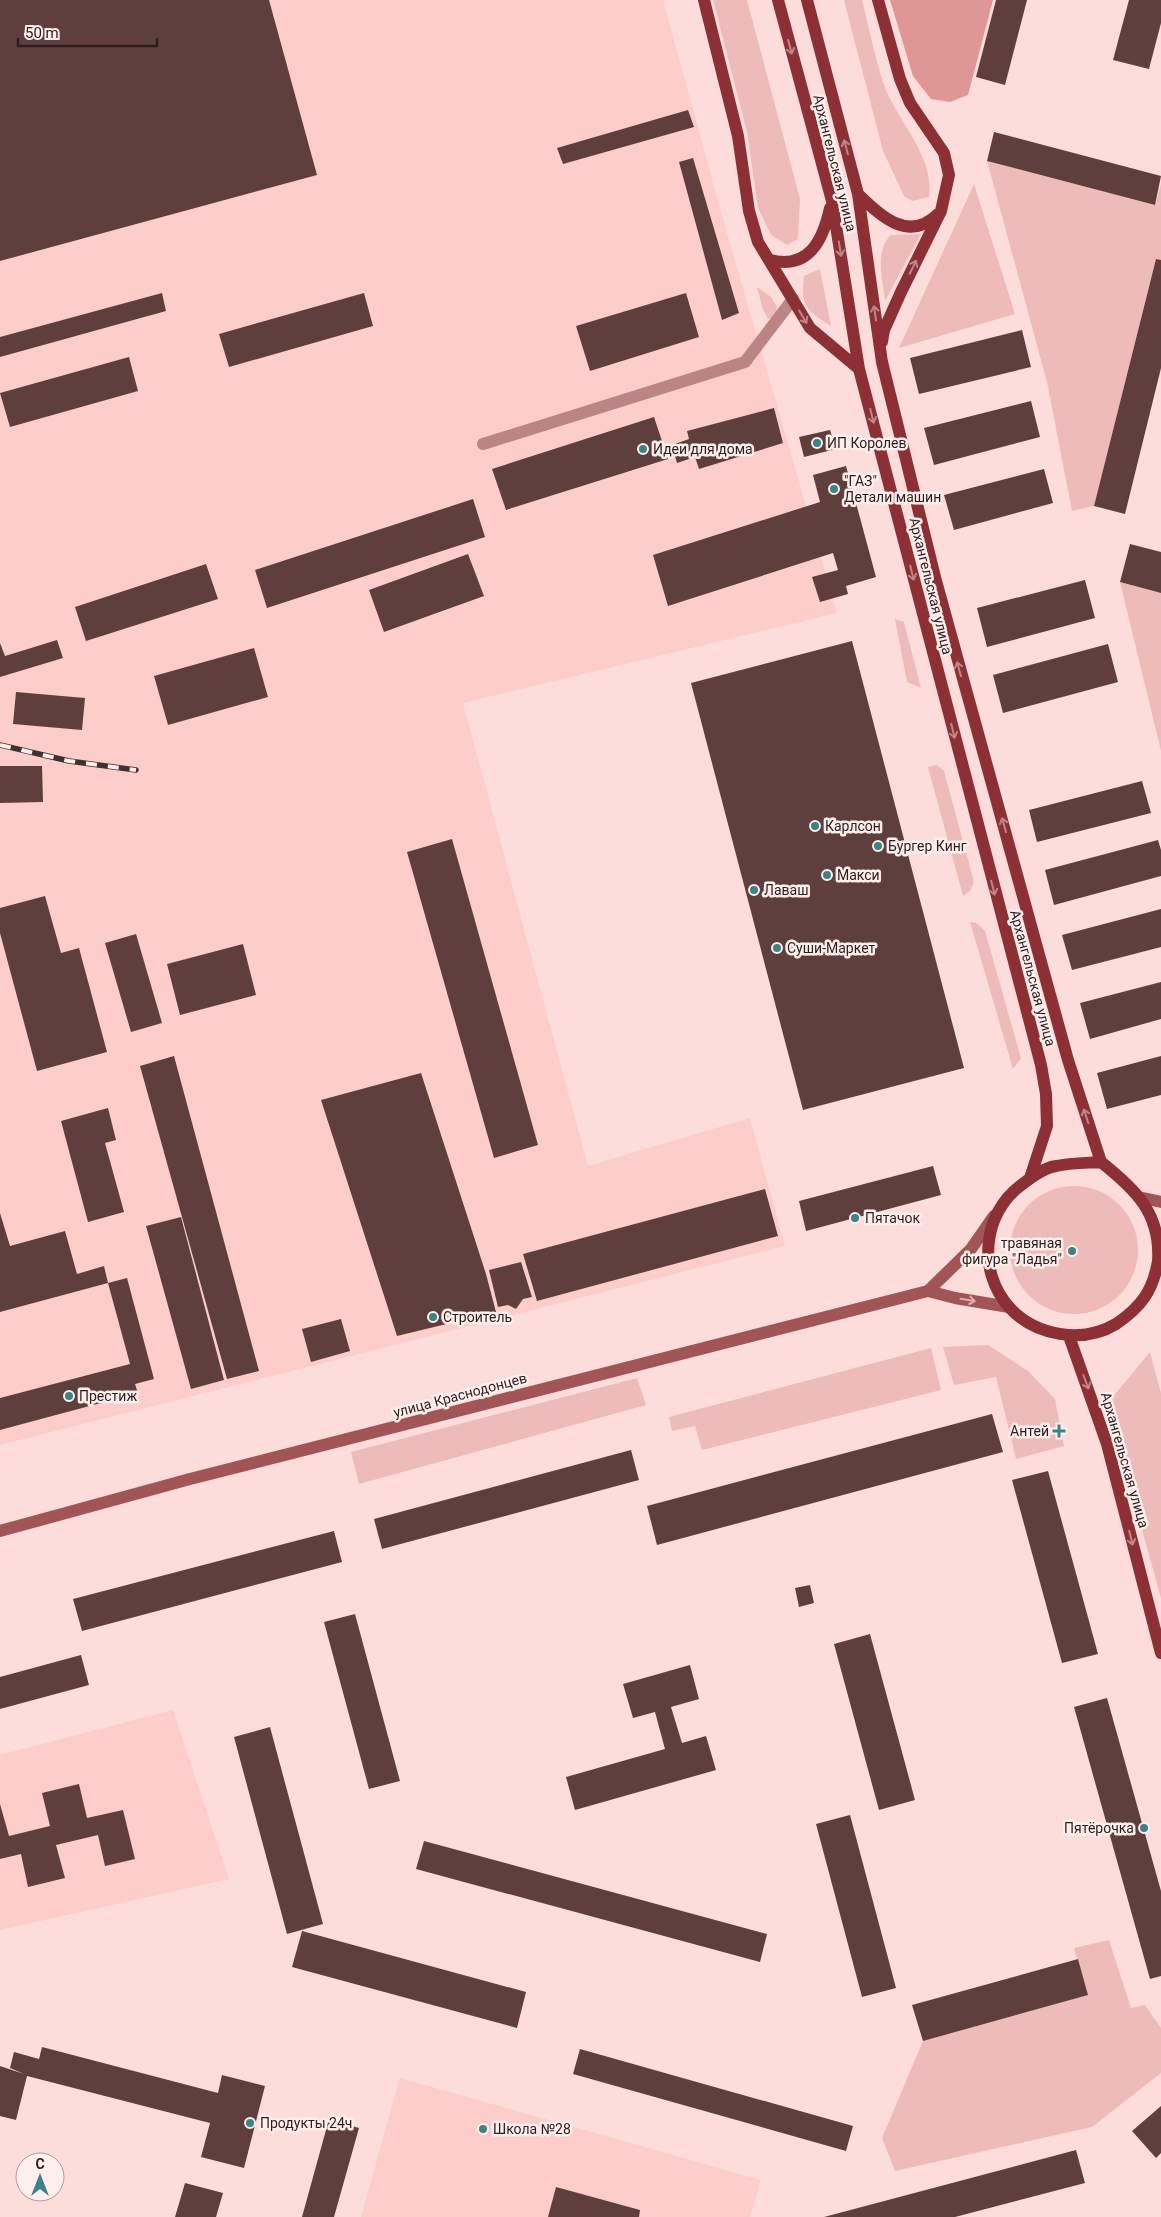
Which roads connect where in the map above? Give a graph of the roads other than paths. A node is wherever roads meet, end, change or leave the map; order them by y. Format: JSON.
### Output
{"nodes":[{"id":1,"x":704,"y":0,"type":"edge"},
{"id":2,"x":778,"y":0,"type":"edge"},
{"id":3,"x":807,"y":0,"type":"edge"},
{"id":4,"x":878,"y":0,"type":"edge"},
{"id":5,"x":858,"y":194,"type":"junction"},
{"id":6,"x":832,"y":201,"type":"junction"},
{"id":7,"x":941,"y":211,"type":"junction"},
{"id":8,"x":770,"y":260,"type":"junction"},
{"id":9,"x":793,"y":299,"type":"junction"},
{"id":10,"x":882,"y":362,"type":"junction"},
{"id":11,"x":860,"y":369,"type":"junction"},
{"id":12,"x":483,"y":444,"type":"dead end"},
{"id":13,"x":1101,"y":1162,"type":"junction"},
{"id":14,"x":1030,"y":1178,"type":"junction"},
{"id":15,"x":1143,"y":1198,"type":"junction"},
{"id":16,"x":1161,"y":1202,"type":"edge"},
{"id":17,"x":994,"y":1216,"type":"junction"},
{"id":18,"x":1161,"y":1247,"type":"edge"},
{"id":19,"x":928,"y":1290,"type":"junction"},
{"id":20,"x":1009,"y":1307,"type":"junction"},
{"id":21,"x":1069,"y":1336,"type":"junction"},
{"id":22,"x":0,"y":1531,"type":"edge"},
{"id":23,"x":1161,"y":1653,"type":"edge"}],
"edges":[{"from":1,"to":8,"type":"main road"},
{"from":2,"to":6,"type":"main road","name":"Архангельская улица","one_way":true},
{"from":5,"to":3,"type":"main road","name":"Архангельская улица","one_way":true},
{"from":4,"to":7,"type":"main road"},
{"from":5,"to":7,"type":"main road"},
{"from":10,"to":5,"type":"main road","name":"Архангельская улица","one_way":true},
{"from":6,"to":8,"type":"main road"},
{"from":6,"to":11,"type":"main road","name":"Архангельская улица","one_way":true},
{"from":10,"to":7,"type":"main road","one_way":true},
{"from":8,"to":9,"type":"main road"},
{"from":9,"to":11,"type":"main road","one_way":true},
{"from":9,"to":12,"type":"street"},
{"from":13,"to":10,"type":"main road","name":"Архангельская улица","one_way":true},
{"from":11,"to":14,"type":"main road","name":"Архангельская улица","one_way":true},
{"from":13,"to":14,"type":"main road"},
{"from":13,"to":15,"type":"main road"},
{"from":14,"to":17,"type":"main road"},
{"from":15,"to":16,"type":"main road"},
{"from":15,"to":18,"type":"main road"},
{"from":17,"to":19,"type":"main road","name":"улица Краснодонцев"},
{"from":17,"to":20,"type":"main road"},
{"from":18,"to":21,"type":"main road"},
{"from":19,"to":20,"type":"main road","one_way":true},
{"from":19,"to":22,"type":"main road","name":"улица Краснодонцев"},
{"from":20,"to":21,"type":"main road"},
{"from":21,"to":23,"type":"main road","name":"Архангельская улица","one_way":true}]}
